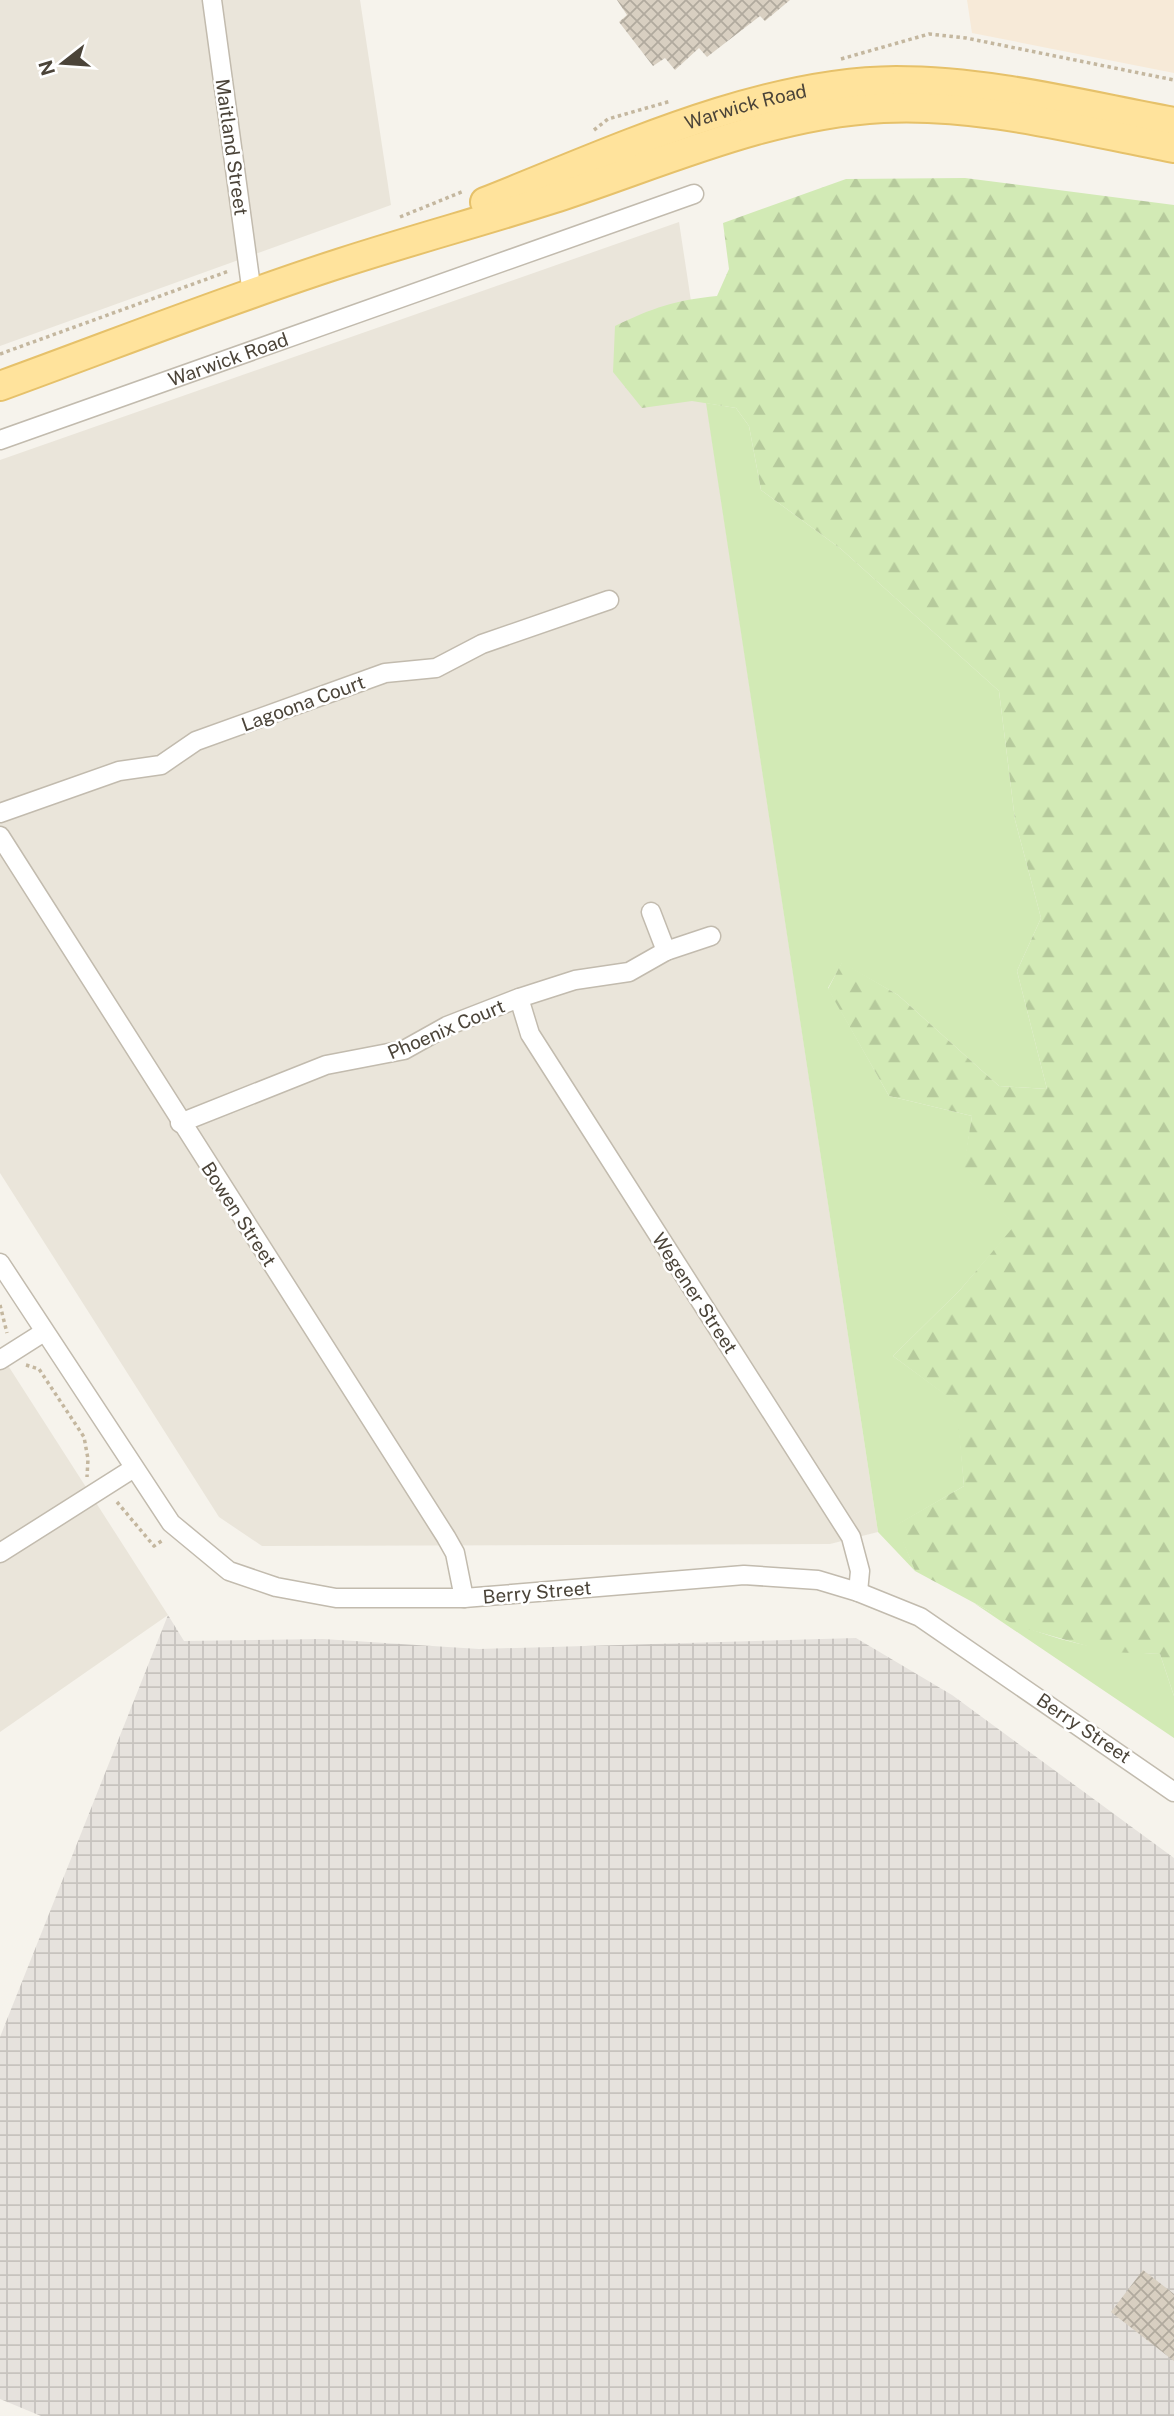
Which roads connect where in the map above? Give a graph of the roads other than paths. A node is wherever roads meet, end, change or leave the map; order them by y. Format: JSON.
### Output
{"nodes":[{"id":1,"x":212,"y":0,"type":"edge"},
{"id":2,"x":1174,"y":122,"type":"edge"},
{"id":3,"x":1174,"y":148,"type":"edge"},
{"id":4,"x":694,"y":194,"type":"dead end"},
{"id":5,"x":341,"y":263,"type":"junction"},
{"id":6,"x":252,"y":294,"type":"junction"},
{"id":7,"x":0,"y":386,"type":"edge"},
{"id":8,"x":0,"y":440,"type":"edge"},
{"id":9,"x":609,"y":600,"type":"dead end"},
{"id":10,"x":0,"y":813,"type":"edge"},
{"id":11,"x":0,"y":836,"type":"edge"},
{"id":12,"x":651,"y":912,"type":"dead end"},
{"id":13,"x":711,"y":936,"type":"dead end"},
{"id":14,"x":666,"y":951,"type":"junction"},
{"id":15,"x":519,"y":998,"type":"junction"},
{"id":16,"x":180,"y":1123,"type":"junction"},
{"id":17,"x":0,"y":1263,"type":"edge"},
{"id":18,"x":44,"y":1332,"type":"junction"},
{"id":19,"x":4,"y":1358,"type":"edge"},
{"id":20,"x":134,"y":1468,"type":"junction"},
{"id":21,"x":0,"y":1553,"type":"edge"},
{"id":22,"x":858,"y":1592,"type":"junction"},
{"id":23,"x":464,"y":1598,"type":"junction"},
{"id":24,"x":1174,"y":1792,"type":"edge"}],
"edges":[{"from":1,"to":6,"type":"street","name":"Maitland Street"},
{"from":2,"to":5,"type":"main road","name":"Warwick Road"},
{"from":3,"to":5,"type":"main road","name":"Warwick Road"},
{"from":4,"to":8,"type":"street","name":"Warwick Road"},
{"from":5,"to":6,"type":"main road","name":"Warwick Road"},
{"from":6,"to":7,"type":"main road","name":"Warwick Road"},
{"from":9,"to":10,"type":"street","name":"Lagoona Court"},
{"from":11,"to":16,"type":"street","name":"Bowen Street"},
{"from":12,"to":14,"type":"street"},
{"from":13,"to":14,"type":"street","name":"Phoenix Court"},
{"from":14,"to":15,"type":"street","name":"Phoenix Court"},
{"from":15,"to":16,"type":"street","name":"Phoenix Court"},
{"from":15,"to":22,"type":"street","name":"Wegener Street"},
{"from":16,"to":23,"type":"street","name":"Bowen Street"},
{"from":17,"to":18,"type":"street","name":"Berry Street"},
{"from":18,"to":19,"type":"street"},
{"from":18,"to":20,"type":"street","name":"Berry Street"},
{"from":20,"to":21,"type":"street"},
{"from":20,"to":23,"type":"street","name":"Berry Street"},
{"from":22,"to":23,"type":"street","name":"Berry Street"},
{"from":22,"to":24,"type":"street","name":"Berry Street"}]}
